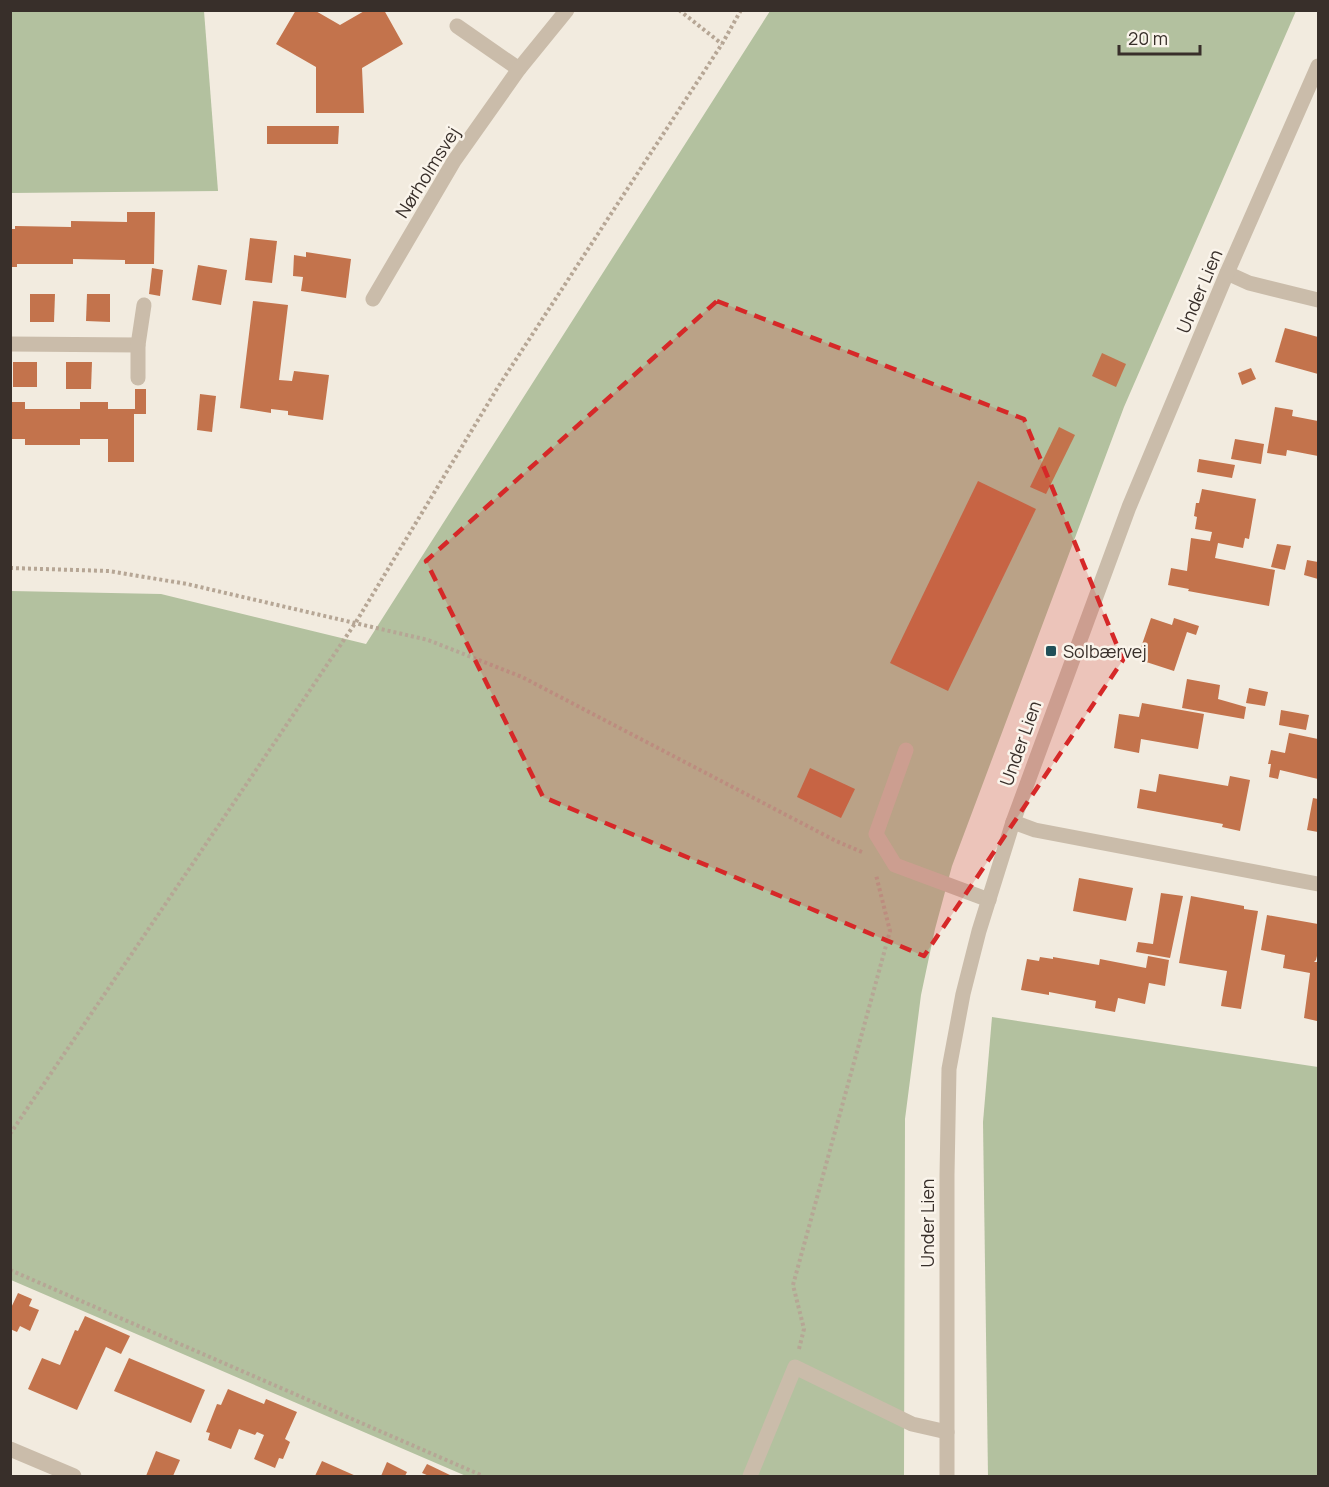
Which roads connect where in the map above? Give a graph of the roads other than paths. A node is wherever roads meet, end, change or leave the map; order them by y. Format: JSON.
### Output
{"nodes":[{"id":1,"x":567,"y":10,"type":"edge"},
{"id":2,"x":457,"y":26,"type":"dead end"},
{"id":3,"x":1318,"y":66,"type":"edge"},
{"id":4,"x":519,"y":69,"type":"junction"},
{"id":5,"x":1227,"y":273,"type":"junction"},
{"id":6,"x":373,"y":299,"type":"dead end"},
{"id":7,"x":1318,"y":300,"type":"edge"},
{"id":8,"x":144,"y":305,"type":"dead end"},
{"id":9,"x":10,"y":344,"type":"edge"},
{"id":10,"x":138,"y":345,"type":"junction"},
{"id":11,"x":138,"y":378,"type":"dead end"},
{"id":12,"x":906,"y":750,"type":"dead end"},
{"id":13,"x":1013,"y":822,"type":"junction"},
{"id":14,"x":1318,"y":884,"type":"edge"},
{"id":15,"x":988,"y":900,"type":"junction"},
{"id":16,"x":947,"y":1432,"type":"junction"},
{"id":17,"x":10,"y":1449,"type":"edge"},
{"id":18,"x":74,"y":1476,"type":"edge"},
{"id":19,"x":750,"y":1476,"type":"edge"},
{"id":20,"x":947,"y":1476,"type":"edge"}],
"edges":[{"from":1,"to":4,"type":"street","name":"Nørholmsvej"},
{"from":2,"to":4,"type":"street"},
{"from":3,"to":5,"type":"street","name":"Under Lien"},
{"from":4,"to":6,"type":"street","name":"Nørholmsvej"},
{"from":5,"to":7,"type":"street"},
{"from":5,"to":13,"type":"street","name":"Under Lien"},
{"from":8,"to":10,"type":"street"},
{"from":9,"to":10,"type":"street"},
{"from":10,"to":11,"type":"street"},
{"from":12,"to":15,"type":"street"},
{"from":13,"to":14,"type":"street"},
{"from":13,"to":15,"type":"street","name":"Under Lien"},
{"from":15,"to":16,"type":"street","name":"Under Lien"},
{"from":16,"to":19,"type":"street"},
{"from":16,"to":20,"type":"street","name":"Under Lien"},
{"from":17,"to":18,"type":"street"}]}
